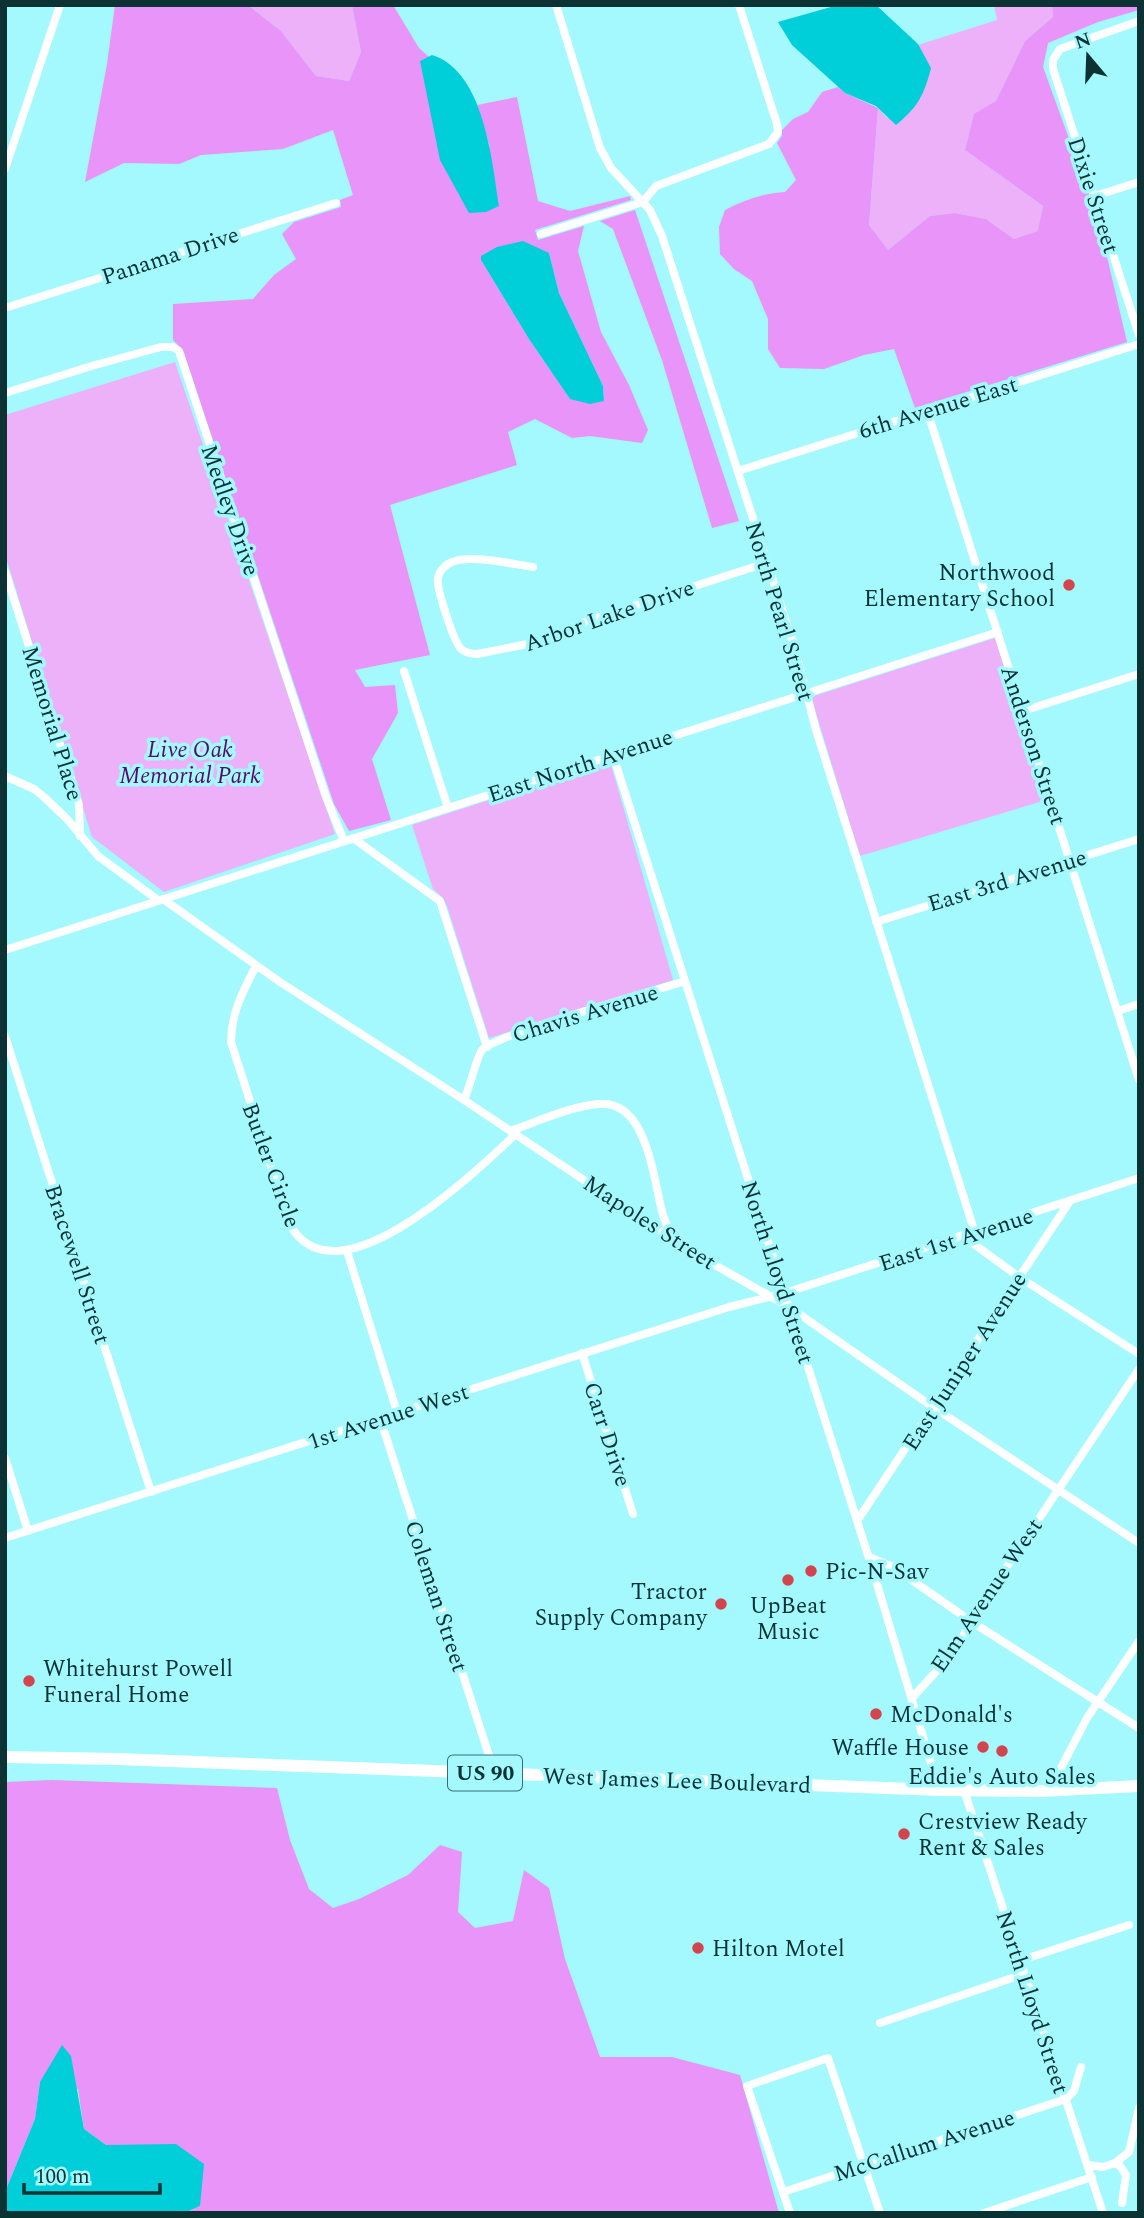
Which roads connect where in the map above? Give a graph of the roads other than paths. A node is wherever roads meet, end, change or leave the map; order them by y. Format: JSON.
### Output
{"nodes":[{"id":1,"x":60,"y":5,"type":"edge"},
{"id":2,"x":555,"y":5,"type":"edge"},
{"id":3,"x":738,"y":5,"type":"edge"},
{"id":4,"x":1139,"y":21,"type":"edge"},
{"id":5,"x":5,"y":169,"type":"edge"},
{"id":6,"x":1139,"y":182,"type":"edge"},
{"id":7,"x":1095,"y":196,"type":"junction"},
{"id":8,"x":643,"y":202,"type":"junction"},
{"id":9,"x":336,"y":203,"type":"dead end"},
{"id":10,"x":541,"y":234,"type":"dead end"},
{"id":11,"x":5,"y":308,"type":"edge"},
{"id":12,"x":1139,"y":335,"type":"edge"},
{"id":13,"x":1139,"y":344,"type":"edge"},
{"id":14,"x":5,"y":393,"type":"edge"},
{"id":15,"x":927,"y":410,"type":"junction"},
{"id":16,"x":738,"y":471,"type":"junction"},
{"id":17,"x":766,"y":563,"type":"junction"},
{"id":18,"x":533,"y":567,"type":"dead end"},
{"id":19,"x":5,"y":571,"type":"edge"},
{"id":20,"x":998,"y":632,"type":"junction"},
{"id":21,"x":404,"y":671,"type":"dead end"},
{"id":22,"x":1139,"y":674,"type":"edge"},
{"id":23,"x":806,"y":693,"type":"junction"},
{"id":24,"x":1023,"y":711,"type":"junction"},
{"id":25,"x":613,"y":755,"type":"junction"},
{"id":26,"x":5,"y":776,"type":"edge"},
{"id":27,"x":448,"y":808,"type":"junction"},
{"id":28,"x":80,"y":836,"type":"junction"},
{"id":29,"x":348,"y":839,"type":"junction"},
{"id":30,"x":1139,"y":839,"type":"edge"},
{"id":31,"x":1070,"y":860,"type":"junction"},
{"id":32,"x":161,"y":900,"type":"junction"},
{"id":33,"x":876,"y":922,"type":"junction"},
{"id":34,"x":5,"y":950,"type":"edge"},
{"id":35,"x":256,"y":966,"type":"junction"},
{"id":36,"x":685,"y":981,"type":"junction"},
{"id":37,"x":1139,"y":1004,"type":"edge"},
{"id":38,"x":1118,"y":1011,"type":"junction"},
{"id":39,"x":5,"y":1036,"type":"edge"},
{"id":40,"x":487,"y":1047,"type":"junction"},
{"id":41,"x":1139,"y":1080,"type":"edge"},
{"id":42,"x":464,"y":1100,"type":"junction"},
{"id":43,"x":513,"y":1133,"type":"junction"},
{"id":44,"x":1139,"y":1178,"type":"edge"},
{"id":45,"x":1070,"y":1201,"type":"junction"},
{"id":46,"x":975,"y":1233,"type":"junction"},
{"id":47,"x":964,"y":1237,"type":"junction"},
{"id":48,"x":675,"y":1240,"type":"junction"},
{"id":49,"x":347,"y":1251,"type":"junction"},
{"id":50,"x":1020,"y":1277,"type":"junction"},
{"id":51,"x":785,"y":1293,"type":"junction"},
{"id":52,"x":772,"y":1296,"type":"junction"},
{"id":53,"x":789,"y":1307,"type":"junction"},
{"id":54,"x":582,"y":1353,"type":"junction"},
{"id":55,"x":1139,"y":1354,"type":"edge"},
{"id":56,"x":1139,"y":1369,"type":"edge"},
{"id":57,"x":933,"y":1407,"type":"junction"},
{"id":58,"x":397,"y":1412,"type":"junction"},
{"id":59,"x":380,"y":1418,"type":"junction"},
{"id":60,"x":5,"y":1458,"type":"edge"},
{"id":61,"x":1058,"y":1490,"type":"junction"},
{"id":62,"x":151,"y":1492,"type":"junction"},
{"id":63,"x":633,"y":1514,"type":"dead end"},
{"id":64,"x":857,"y":1521,"type":"junction"},
{"id":65,"x":28,"y":1531,"type":"junction"},
{"id":66,"x":5,"y":1538,"type":"edge"},
{"id":67,"x":1139,"y":1543,"type":"edge"},
{"id":68,"x":869,"y":1557,"type":"junction"},
{"id":69,"x":972,"y":1622,"type":"junction"},
{"id":70,"x":1139,"y":1641,"type":"edge"},
{"id":71,"x":912,"y":1699,"type":"junction"},
{"id":72,"x":1098,"y":1702,"type":"junction"},
{"id":73,"x":1139,"y":1728,"type":"edge"},
{"id":74,"x":5,"y":1757,"type":"edge"},
{"id":75,"x":495,"y":1774,"type":"junction"},
{"id":76,"x":1139,"y":1786,"type":"edge"},
{"id":77,"x":939,"y":1790,"type":"junction"},
{"id":78,"x":964,"y":1790,"type":"junction"},
{"id":79,"x":1049,"y":1791,"type":"junction"},
{"id":80,"x":1129,"y":1925,"type":"dead end"},
{"id":81,"x":1020,"y":1961,"type":"junction"},
{"id":82,"x":1021,"y":1975,"type":"junction"},
{"id":83,"x":880,"y":2023,"type":"dead end"},
{"id":84,"x":1081,"y":2067,"type":"dead end"},
{"id":85,"x":1066,"y":2099,"type":"junction"},
{"id":86,"x":1139,"y":2108,"type":"edge"},
{"id":87,"x":1115,"y":2164,"type":"junction"},
{"id":88,"x":864,"y":2165,"type":"junction"},
{"id":89,"x":1087,"y":2165,"type":"junction"},
{"id":90,"x":1091,"y":2177,"type":"junction"},
{"id":91,"x":783,"y":2192,"type":"junction"},
{"id":92,"x":1122,"y":2203,"type":"dead end"},
{"id":93,"x":790,"y":2213,"type":"edge"},
{"id":94,"x":880,"y":2213,"type":"edge"},
{"id":95,"x":984,"y":2213,"type":"edge"},
{"id":96,"x":1103,"y":2213,"type":"edge"}],
"edges":[{"from":1,"to":5,"type":"street"},
{"from":2,"to":8,"type":"street","name":"North Pearl Street"},
{"from":3,"to":8,"type":"street"},
{"from":4,"to":7,"type":"street","name":"Dixie Street"},
{"from":6,"to":7,"type":"street"},
{"from":7,"to":12,"type":"street","name":"Dixie Street"},
{"from":8,"to":10,"type":"street"},
{"from":8,"to":16,"type":"street","name":"North Pearl Street"},
{"from":9,"to":11,"type":"street","name":"Panama Drive"},
{"from":13,"to":15,"type":"street","name":"6th Avenue East"},
{"from":14,"to":29,"type":"street","name":"Medley Drive"},
{"from":15,"to":16,"type":"street","name":"6th Avenue East"},
{"from":15,"to":20,"type":"street","name":"Anderson Street"},
{"from":16,"to":17,"type":"street","name":"North Pearl Street"},
{"from":17,"to":18,"type":"street","name":"Arbor Lake Drive"},
{"from":17,"to":23,"type":"street","name":"North Pearl Street"},
{"from":19,"to":28,"type":"street","name":"Memorial Place"},
{"from":20,"to":23,"type":"street","name":"East North Avenue"},
{"from":20,"to":24,"type":"street","name":"Anderson Street"},
{"from":21,"to":27,"type":"street"},
{"from":22,"to":24,"type":"street"},
{"from":23,"to":25,"type":"street","name":"East North Avenue"},
{"from":23,"to":33,"type":"street","name":"North Pearl Street"},
{"from":24,"to":31,"type":"street","name":"Anderson Street"},
{"from":25,"to":27,"type":"street","name":"East North Avenue"},
{"from":25,"to":36,"type":"street","name":"North Lloyd Street"},
{"from":26,"to":28,"type":"street","name":"Mapoles Street"},
{"from":27,"to":29,"type":"street","name":"East North Avenue"},
{"from":28,"to":32,"type":"street","name":"Mapoles Street"},
{"from":29,"to":32,"type":"street","name":"East North Avenue"},
{"from":29,"to":40,"type":"street"},
{"from":30,"to":31,"type":"street","name":"East 3rd Avenue"},
{"from":31,"to":33,"type":"street","name":"East 3rd Avenue"},
{"from":31,"to":38,"type":"street","name":"Anderson Street"},
{"from":32,"to":34,"type":"street","name":"East North Avenue"},
{"from":32,"to":35,"type":"street","name":"Mapoles Street"},
{"from":33,"to":46,"type":"street","name":"North Pearl Street"},
{"from":35,"to":42,"type":"street","name":"Mapoles Street"},
{"from":35,"to":49,"type":"street","name":"Butler Circle"},
{"from":36,"to":40,"type":"street","name":"Chavis Avenue"},
{"from":36,"to":51,"type":"street","name":"North Lloyd Street"},
{"from":37,"to":38,"type":"street"},
{"from":38,"to":41,"type":"street","name":"Anderson Street"},
{"from":39,"to":62,"type":"street","name":"Bracewell Street"},
{"from":40,"to":42,"type":"street"},
{"from":42,"to":43,"type":"street","name":"Mapoles Street"},
{"from":43,"to":48,"type":"street","name":"Mapoles Street"},
{"from":43,"to":48,"type":"street"},
{"from":43,"to":49,"type":"street","name":"Butler Circle"},
{"from":44,"to":45,"type":"street","name":"East 1st Avenue"},
{"from":45,"to":46,"type":"street","name":"East 1st Avenue"},
{"from":45,"to":50,"type":"street","name":"East Juniper Avenue"},
{"from":46,"to":47,"type":"street","name":"East 1st Avenue"},
{"from":47,"to":50,"type":"street"},
{"from":47,"to":51,"type":"street","name":"East 1st Avenue"},
{"from":48,"to":52,"type":"street","name":"Mapoles Street"},
{"from":49,"to":58,"type":"street"},
{"from":50,"to":55,"type":"street"},
{"from":50,"to":57,"type":"street","name":"East Juniper Avenue"},
{"from":51,"to":52,"type":"street","name":"East 1st Avenue"},
{"from":51,"to":53,"type":"street","name":"North Lloyd Street"},
{"from":52,"to":53,"type":"street","name":"Mapoles Street"},
{"from":52,"to":54,"type":"street","name":"1st Avenue West"},
{"from":53,"to":57,"type":"street","name":"Mapoles Street"},
{"from":53,"to":64,"type":"street","name":"North Lloyd Street"},
{"from":54,"to":58,"type":"street","name":"1st Avenue West"},
{"from":54,"to":63,"type":"street","name":"Carr Drive"},
{"from":56,"to":61,"type":"street","name":"Elm Avenue West"},
{"from":57,"to":61,"type":"street","name":"Mapoles Street"},
{"from":57,"to":64,"type":"street","name":"East Juniper Avenue"},
{"from":58,"to":59,"type":"street","name":"1st Avenue West"},
{"from":59,"to":62,"type":"street","name":"1st Avenue West"},
{"from":59,"to":75,"type":"street","name":"Coleman Street"},
{"from":60,"to":65,"type":"street"},
{"from":61,"to":67,"type":"street","name":"Mapoles Street"},
{"from":61,"to":69,"type":"street","name":"Elm Avenue West"},
{"from":62,"to":65,"type":"street","name":"1st Avenue West"},
{"from":64,"to":68,"type":"street","name":"North Lloyd Street"},
{"from":65,"to":66,"type":"street","name":"1st Avenue West"},
{"from":68,"to":69,"type":"street"},
{"from":68,"to":71,"type":"street","name":"North Lloyd Street"},
{"from":69,"to":71,"type":"street","name":"Elm Avenue West"},
{"from":69,"to":72,"type":"street"},
{"from":70,"to":72,"type":"street"},
{"from":71,"to":77,"type":"street","name":"North Lloyd Street"},
{"from":72,"to":73,"type":"street"},
{"from":72,"to":79,"type":"street"},
{"from":74,"to":75,"type":"main road","name":"West James Lee Boulevard","number":"US 90"},
{"from":75,"to":77,"type":"main road","name":"West James Lee Boulevard","number":"US 90"},
{"from":76,"to":79,"type":"main road","name":"West James Lee Boulevard","number":"US 90"},
{"from":77,"to":78,"type":"main road","name":"West James Lee Boulevard","number":"US 90"},
{"from":78,"to":79,"type":"main road","name":"West James Lee Boulevard","number":"US 90"},
{"from":78,"to":81,"type":"street","name":"North Lloyd Street"},
{"from":80,"to":81,"type":"street"},
{"from":81,"to":82,"type":"street","name":"North Lloyd Street"},
{"from":82,"to":83,"type":"street"},
{"from":82,"to":85,"type":"street","name":"North Lloyd Street"},
{"from":84,"to":85,"type":"street"},
{"from":85,"to":88,"type":"street","name":"McCallum Avenue"},
{"from":85,"to":89,"type":"street","name":"North Lloyd Street"},
{"from":86,"to":87,"type":"street"},
{"from":87,"to":89,"type":"street"},
{"from":87,"to":92,"type":"street"},
{"from":88,"to":91,"type":"street","name":"McCallum Avenue"},
{"from":88,"to":91,"type":"street"},
{"from":88,"to":94,"type":"street"},
{"from":89,"to":90,"type":"street","name":"North Lloyd Street"},
{"from":90,"to":95,"type":"street"},
{"from":90,"to":96,"type":"street","name":"North Lloyd Street"},
{"from":91,"to":93,"type":"street"}]}
